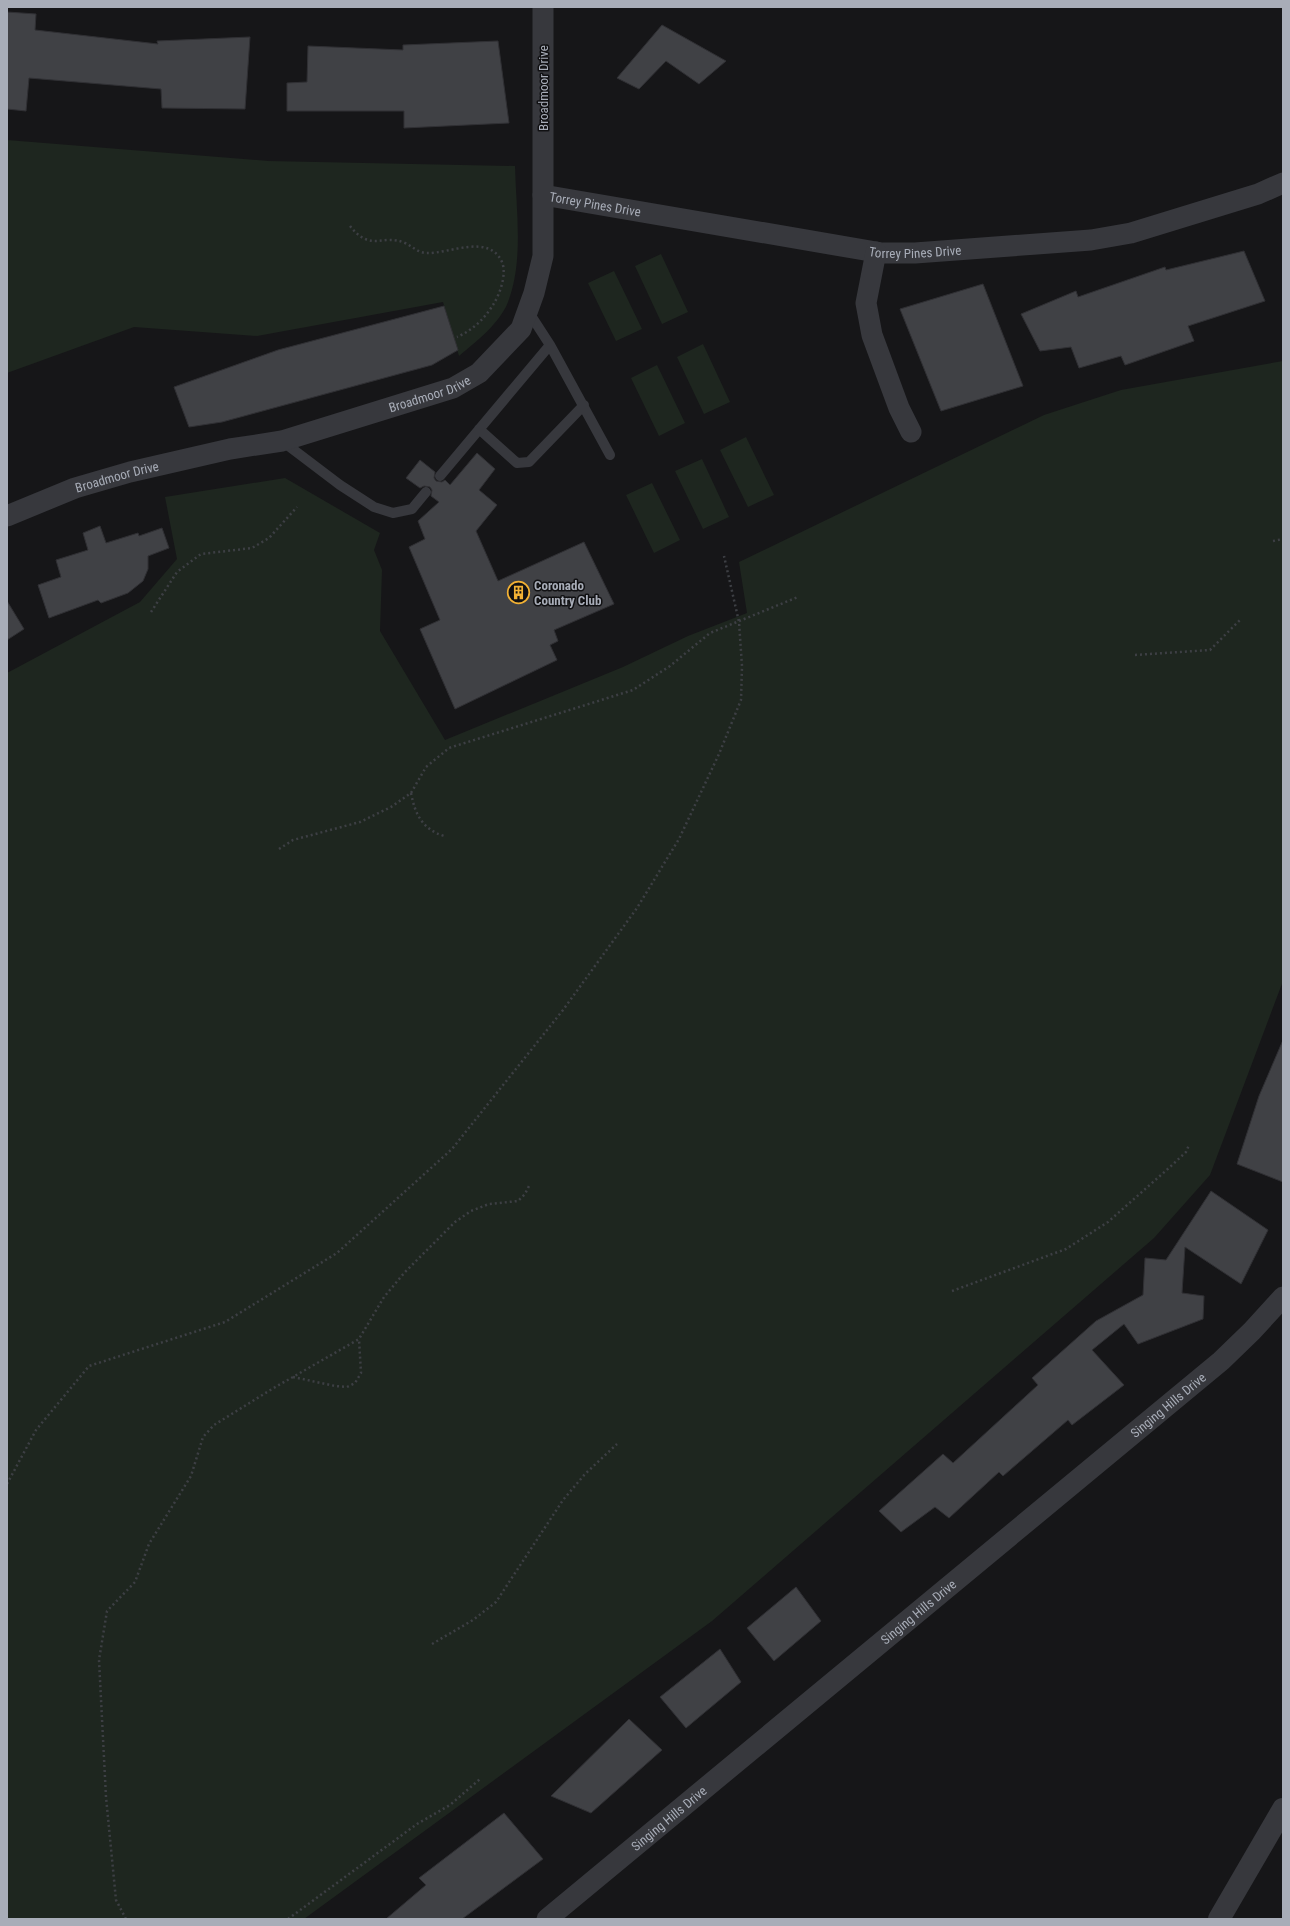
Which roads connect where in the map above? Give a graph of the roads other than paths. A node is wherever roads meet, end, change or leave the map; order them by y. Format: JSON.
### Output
{"nodes":[{"id":1,"x":543,"y":7,"type":"edge"},
{"id":2,"x":1283,"y":183,"type":"edge"},
{"id":3,"x":543,"y":195,"type":"junction"},
{"id":4,"x":876,"y":252,"type":"junction"},
{"id":5,"x":528,"y":311,"type":"junction"},
{"id":6,"x":550,"y":345,"type":"junction"},
{"id":7,"x":584,"y":405,"type":"junction"},
{"id":8,"x":478,"y":429,"type":"junction"},
{"id":9,"x":911,"y":432,"type":"dead end"},
{"id":10,"x":282,"y":441,"type":"junction"},
{"id":11,"x":610,"y":455,"type":"dead end"},
{"id":12,"x":440,"y":476,"type":"dead end"},
{"id":13,"x":426,"y":492,"type":"dead end"},
{"id":14,"x":7,"y":516,"type":"edge"},
{"id":15,"x":1283,"y":1297,"type":"edge"},
{"id":16,"x":1283,"y":1809,"type":"edge"},
{"id":17,"x":547,"y":1919,"type":"edge"},
{"id":18,"x":1219,"y":1919,"type":"edge"}],
"edges":[{"from":1,"to":3,"type":"street","name":"Broadmoor Drive"},
{"from":2,"to":4,"type":"street","name":"Torrey Pines Drive"},
{"from":3,"to":4,"type":"street","name":"Torrey Pines Drive"},
{"from":3,"to":5,"type":"street","name":"Broadmoor Drive"},
{"from":4,"to":9,"type":"street"},
{"from":5,"to":6,"type":"lane"},
{"from":5,"to":10,"type":"street","name":"Broadmoor Drive"},
{"from":6,"to":7,"type":"lane"},
{"from":6,"to":8,"type":"lane"},
{"from":7,"to":8,"type":"lane"},
{"from":7,"to":11,"type":"lane"},
{"from":8,"to":12,"type":"lane"},
{"from":10,"to":13,"type":"lane"},
{"from":10,"to":14,"type":"street","name":"Broadmoor Drive"},
{"from":15,"to":17,"type":"street","name":"Singing Hills Drive"},
{"from":16,"to":18,"type":"street"}]}
